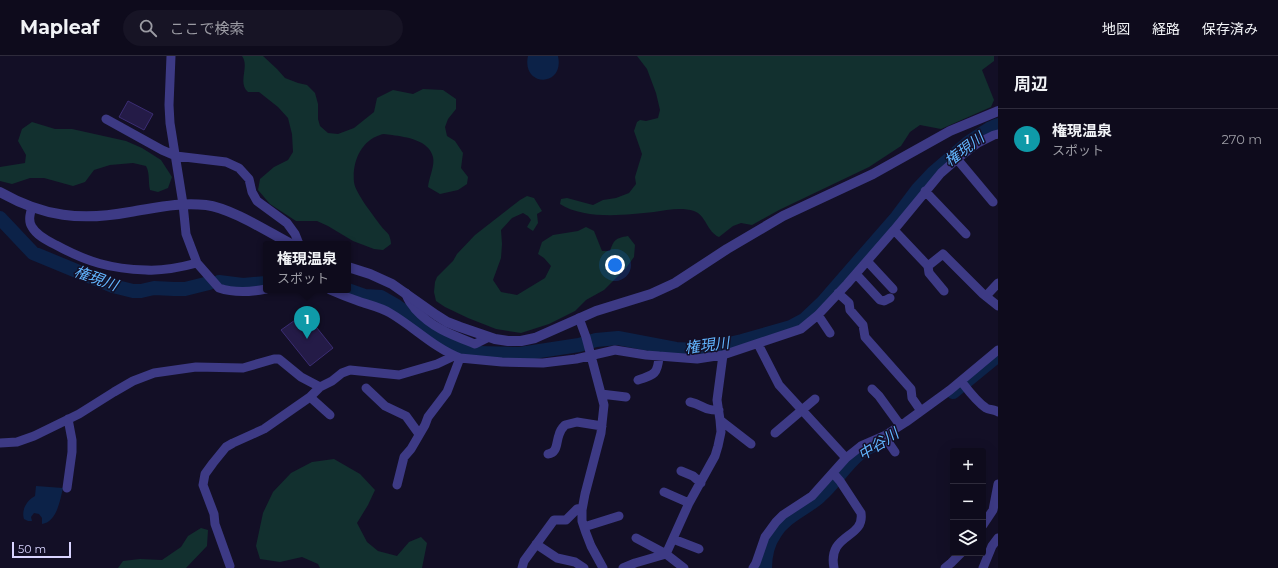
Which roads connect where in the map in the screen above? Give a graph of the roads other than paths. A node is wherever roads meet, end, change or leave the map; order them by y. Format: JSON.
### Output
{"nodes":[{"id":1,"x":171,"y":56,"type":"edge"},
{"id":2,"x":998,"y":111,"type":"edge"},
{"id":3,"x":106,"y":119,"type":"dead end"},
{"id":4,"x":998,"y":134,"type":"edge"},
{"id":5,"x":176,"y":156,"type":"junction"},
{"id":6,"x":957,"y":159,"type":"junction"},
{"id":7,"x":925,"y":191,"type":"junction"},
{"id":8,"x":0,"y":192,"type":"edge"},
{"id":9,"x":993,"y":202,"type":"dead end"},
{"id":10,"x":183,"y":204,"type":"junction"},
{"id":11,"x":32,"y":207,"type":"junction"},
{"id":12,"x":894,"y":230,"type":"junction"},
{"id":13,"x":966,"y":234,"type":"dead end"},
{"id":14,"x":286,"y":241,"type":"edge"},
{"id":15,"x":298,"y":241,"type":"edge"},
{"id":16,"x":867,"y":261,"type":"junction"},
{"id":17,"x":197,"y":262,"type":"junction"},
{"id":18,"x":928,"y":266,"type":"junction"},
{"id":19,"x":351,"y":268,"type":"edge"},
{"id":20,"x":856,"y":274,"type":"junction"},
{"id":21,"x":998,"y":283,"type":"edge"},
{"id":22,"x":893,"y":289,"type":"dead end"},
{"id":23,"x":263,"y":290,"type":"edge"},
{"id":24,"x":944,"y":291,"type":"dead end"},
{"id":25,"x":406,"y":292,"type":"junction"},
{"id":26,"x":338,"y":293,"type":"edge"},
{"id":27,"x":838,"y":293,"type":"junction"},
{"id":28,"x":986,"y":296,"type":"junction"},
{"id":29,"x":890,"y":298,"type":"dead end"},
{"id":30,"x":998,"y":306,"type":"edge"},
{"id":31,"x":818,"y":315,"type":"junction"},
{"id":32,"x":579,"y":318,"type":"junction"},
{"id":33,"x":429,"y":331,"type":"junction"},
{"id":34,"x":830,"y":333,"type":"dead end"},
{"id":35,"x":488,"y":337,"type":"junction"},
{"id":36,"x":758,"y":344,"type":"junction"},
{"id":37,"x":998,"y":350,"type":"edge"},
{"id":38,"x":590,"y":353,"type":"junction"},
{"id":39,"x":723,"y":355,"type":"junction"},
{"id":40,"x":659,"y":356,"type":"junction"},
{"id":41,"x":457,"y":357,"type":"junction"},
{"id":42,"x":641,"y":382,"type":"dead end"},
{"id":43,"x":963,"y":384,"type":"junction"},
{"id":44,"x":320,"y":387,"type":"junction"},
{"id":45,"x":366,"y":388,"type":"dead end"},
{"id":46,"x":872,"y":389,"type":"dead end"},
{"id":47,"x":601,"y":394,"type":"junction"},
{"id":48,"x":310,"y":397,"type":"junction"},
{"id":49,"x":626,"y":397,"type":"dead end"},
{"id":50,"x":815,"y":399,"type":"dead end"},
{"id":51,"x":690,"y":402,"type":"dead end"},
{"id":52,"x":719,"y":410,"type":"junction"},
{"id":53,"x":803,"y":410,"type":"junction"},
{"id":54,"x":921,"y":411,"type":"junction"},
{"id":55,"x":998,"y":412,"type":"edge"},
{"id":56,"x":330,"y":415,"type":"dead end"},
{"id":57,"x":68,"y":419,"type":"junction"},
{"id":58,"x":720,"y":420,"type":"junction"},
{"id":59,"x":900,"y":425,"type":"junction"},
{"id":60,"x":602,"y":426,"type":"junction"},
{"id":61,"x":775,"y":433,"type":"dead end"},
{"id":62,"x":419,"y":434,"type":"junction"},
{"id":63,"x":884,"y":436,"type":"junction"},
{"id":64,"x":0,"y":443,"type":"edge"},
{"id":65,"x":750,"y":444,"type":"dead end"},
{"id":66,"x":895,"y":452,"type":"dead end"},
{"id":67,"x":548,"y":454,"type":"dead end"},
{"id":68,"x":846,"y":458,"type":"junction"},
{"id":69,"x":681,"y":471,"type":"dead end"},
{"id":70,"x":836,"y":477,"type":"junction"},
{"id":71,"x":701,"y":483,"type":"junction"},
{"id":72,"x":998,"y":484,"type":"edge"},
{"id":73,"x":397,"y":485,"type":"dead end"},
{"id":74,"x":67,"y":488,"type":"dead end"},
{"id":75,"x":664,"y":492,"type":"dead end"},
{"id":76,"x":689,"y":503,"type":"junction"},
{"id":77,"x":582,"y":508,"type":"junction"},
{"id":78,"x":619,"y":516,"type":"dead end"},
{"id":79,"x":986,"y":520,"type":"edge"},
{"id":80,"x":584,"y":527,"type":"junction"},
{"id":81,"x":636,"y":538,"type":"dead end"},
{"id":82,"x":998,"y":538,"type":"edge"},
{"id":83,"x":673,"y":539,"type":"junction"},
{"id":84,"x":536,"y":544,"type":"junction"},
{"id":85,"x":699,"y":549,"type":"dead end"},
{"id":86,"x":666,"y":554,"type":"junction"},
{"id":87,"x":958,"y":556,"type":"edge"},
{"id":88,"x":230,"y":566,"type":"dead end"},
{"id":89,"x":602,"y":566,"type":"edge"},
{"id":90,"x":522,"y":568,"type":"edge"},
{"id":91,"x":585,"y":568,"type":"edge"},
{"id":92,"x":623,"y":568,"type":"edge"},
{"id":93,"x":684,"y":568,"type":"edge"},
{"id":94,"x":753,"y":568,"type":"edge"},
{"id":95,"x":834,"y":568,"type":"edge"},
{"id":96,"x":945,"y":568,"type":"edge"},
{"id":97,"x":983,"y":568,"type":"edge"}],
"edges":[{"from":1,"to":5,"type":"street"},
{"from":2,"to":32,"type":"street"},
{"from":3,"to":5,"type":"street"},
{"from":4,"to":6,"type":"street"},
{"from":5,"to":10,"type":"street"},
{"from":5,"to":15,"type":"street"},
{"from":6,"to":7,"type":"street"},
{"from":6,"to":9,"type":"street"},
{"from":7,"to":12,"type":"street"},
{"from":7,"to":13,"type":"street"},
{"from":8,"to":11,"type":"street"},
{"from":10,"to":11,"type":"street"},
{"from":10,"to":14,"type":"street"},
{"from":10,"to":17,"type":"street"},
{"from":11,"to":17,"type":"street"},
{"from":12,"to":16,"type":"street"},
{"from":12,"to":18,"type":"street"},
{"from":16,"to":20,"type":"street"},
{"from":16,"to":22,"type":"street"},
{"from":17,"to":23,"type":"street"},
{"from":18,"to":24,"type":"street"},
{"from":18,"to":28,"type":"street"},
{"from":19,"to":25,"type":"street"},
{"from":20,"to":27,"type":"street"},
{"from":20,"to":29,"type":"street"},
{"from":21,"to":28,"type":"street"},
{"from":25,"to":33,"type":"street"},
{"from":25,"to":35,"type":"street"},
{"from":26,"to":33,"type":"street"},
{"from":27,"to":31,"type":"street"},
{"from":27,"to":54,"type":"street"},
{"from":28,"to":30,"type":"street"},
{"from":31,"to":34,"type":"street"},
{"from":31,"to":36,"type":"street"},
{"from":32,"to":35,"type":"street"},
{"from":32,"to":38,"type":"street"},
{"from":33,"to":35,"type":"street"},
{"from":33,"to":41,"type":"street"},
{"from":36,"to":39,"type":"street"},
{"from":36,"to":53,"type":"street"},
{"from":37,"to":43,"type":"street"},
{"from":38,"to":40,"type":"street"},
{"from":38,"to":41,"type":"street"},
{"from":38,"to":47,"type":"street"},
{"from":39,"to":40,"type":"street"},
{"from":39,"to":52,"type":"street"},
{"from":40,"to":42,"type":"street"},
{"from":41,"to":44,"type":"street"},
{"from":41,"to":62,"type":"street"},
{"from":43,"to":54,"type":"street"},
{"from":43,"to":55,"type":"street"},
{"from":44,"to":48,"type":"street"},
{"from":44,"to":57,"type":"street"},
{"from":45,"to":62,"type":"street"},
{"from":46,"to":59,"type":"street"},
{"from":47,"to":49,"type":"street"},
{"from":47,"to":60,"type":"street"},
{"from":48,"to":56,"type":"street"},
{"from":48,"to":88,"type":"street"},
{"from":50,"to":53,"type":"street"},
{"from":51,"to":52,"type":"street"},
{"from":52,"to":58,"type":"street"},
{"from":53,"to":61,"type":"street"},
{"from":53,"to":68,"type":"street"},
{"from":54,"to":59,"type":"street"},
{"from":57,"to":64,"type":"street"},
{"from":57,"to":74,"type":"street"},
{"from":58,"to":65,"type":"street"},
{"from":58,"to":71,"type":"street"},
{"from":59,"to":63,"type":"street"},
{"from":60,"to":67,"type":"street"},
{"from":60,"to":77,"type":"street"},
{"from":62,"to":73,"type":"street"},
{"from":63,"to":66,"type":"street"},
{"from":63,"to":68,"type":"street"},
{"from":68,"to":70,"type":"street"},
{"from":69,"to":71,"type":"street"},
{"from":70,"to":94,"type":"street"},
{"from":70,"to":95,"type":"street"},
{"from":71,"to":76,"type":"street"},
{"from":72,"to":79,"type":"street"},
{"from":75,"to":76,"type":"street"},
{"from":76,"to":83,"type":"street"},
{"from":77,"to":80,"type":"street"},
{"from":77,"to":84,"type":"street"},
{"from":78,"to":80,"type":"street"},
{"from":80,"to":89,"type":"street"},
{"from":81,"to":86,"type":"street"},
{"from":82,"to":97,"type":"street"},
{"from":83,"to":85,"type":"street"},
{"from":83,"to":86,"type":"street"},
{"from":84,"to":90,"type":"street"},
{"from":84,"to":91,"type":"street"},
{"from":86,"to":92,"type":"street"},
{"from":86,"to":93,"type":"street"},
{"from":87,"to":96,"type":"street"},
{"from":89,"to":91,"type":"street"}]}
